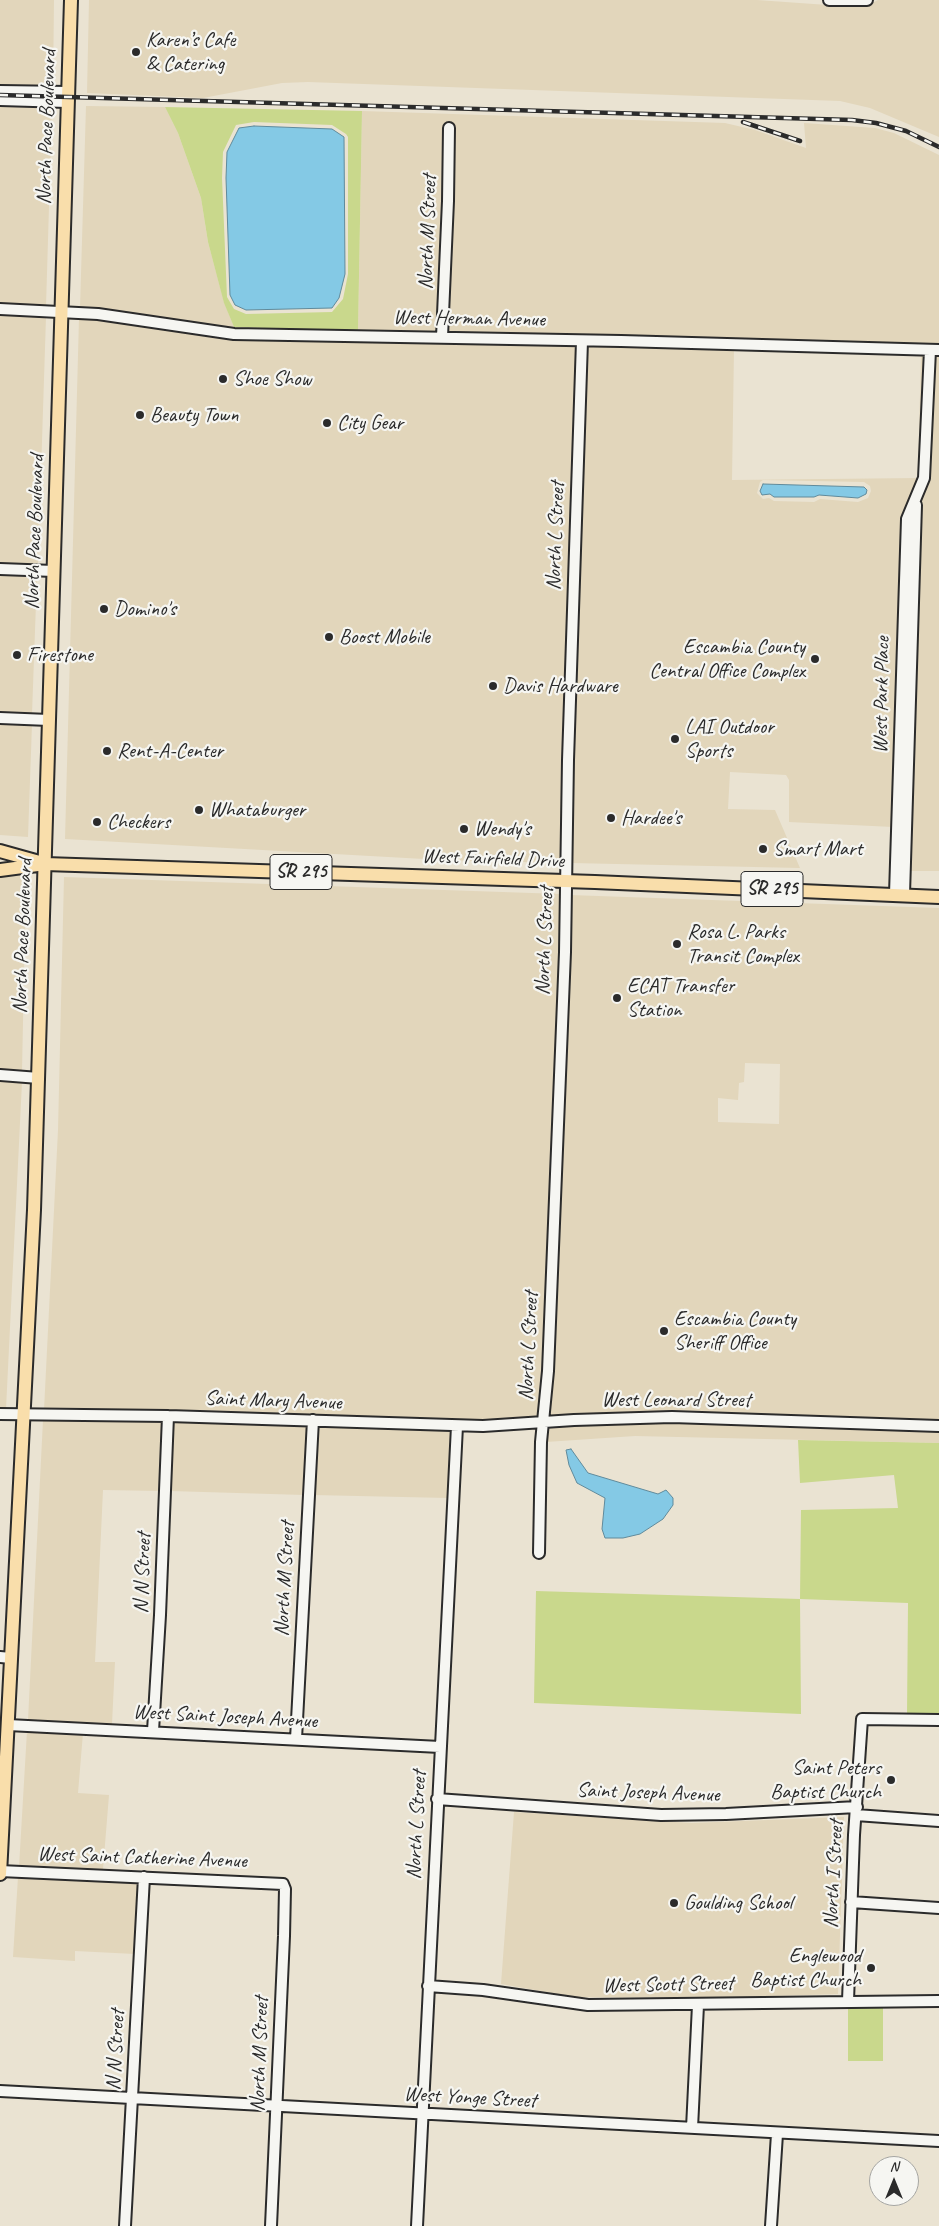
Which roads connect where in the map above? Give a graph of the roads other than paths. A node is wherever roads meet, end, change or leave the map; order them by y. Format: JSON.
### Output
{"nodes":[{"id":1,"x":71,"y":0,"type":"edge"},
{"id":2,"x":829,"y":0,"type":"edge"},
{"id":3,"x":867,"y":0,"type":"edge"},
{"id":4,"x":0,"y":91,"type":"edge"},
{"id":5,"x":68,"y":97,"type":"junction"},
{"id":6,"x":0,"y":100,"type":"edge"},
{"id":7,"x":449,"y":128,"type":"dead end"},
{"id":8,"x":0,"y":309,"type":"edge"},
{"id":9,"x":62,"y":312,"type":"junction"},
{"id":10,"x":442,"y":338,"type":"junction"},
{"id":11,"x":582,"y":341,"type":"junction"},
{"id":12,"x":935,"y":350,"type":"edge"},
{"id":13,"x":0,"y":569,"type":"edge"},
{"id":14,"x":54,"y":571,"type":"junction"},
{"id":15,"x":0,"y":718,"type":"edge"},
{"id":16,"x":49,"y":720,"type":"junction"},
{"id":17,"x":0,"y":851,"type":"edge"},
{"id":18,"x":45,"y":864,"type":"junction"},
{"id":19,"x":0,"y":870,"type":"edge"},
{"id":20,"x":566,"y":881,"type":"junction"},
{"id":21,"x":899,"y":894,"type":"junction"},
{"id":22,"x":939,"y":897,"type":"edge"},
{"id":23,"x":0,"y":1075,"type":"edge"},
{"id":24,"x":39,"y":1078,"type":"junction"},
{"id":25,"x":0,"y":1414,"type":"edge"},
{"id":26,"x":24,"y":1415,"type":"junction"},
{"id":27,"x":168,"y":1416,"type":"junction"},
{"id":28,"x":313,"y":1420,"type":"junction"},
{"id":29,"x":544,"y":1422,"type":"junction"},
{"id":30,"x":457,"y":1426,"type":"junction"},
{"id":31,"x":939,"y":1426,"type":"edge"},
{"id":32,"x":539,"y":1553,"type":"dead end"},
{"id":33,"x":6,"y":1658,"type":"edge"},
{"id":34,"x":939,"y":1720,"type":"edge"},
{"id":35,"x":8,"y":1725,"type":"junction"},
{"id":36,"x":153,"y":1731,"type":"junction"},
{"id":37,"x":296,"y":1739,"type":"junction"},
{"id":38,"x":440,"y":1747,"type":"junction"},
{"id":39,"x":438,"y":1799,"type":"junction"},
{"id":40,"x":856,"y":1811,"type":"junction"},
{"id":41,"x":939,"y":1821,"type":"edge"},
{"id":42,"x":0,"y":1872,"type":"edge"},
{"id":43,"x":144,"y":1876,"type":"junction"},
{"id":44,"x":283,"y":1884,"type":"joint"},
{"id":45,"x":851,"y":1902,"type":"junction"},
{"id":46,"x":939,"y":1908,"type":"edge"},
{"id":47,"x":428,"y":1986,"type":"junction"},
{"id":48,"x":848,"y":2001,"type":"junction"},
{"id":49,"x":939,"y":2001,"type":"edge"},
{"id":50,"x":698,"y":2004,"type":"junction"},
{"id":51,"x":0,"y":2091,"type":"edge"},
{"id":52,"x":132,"y":2098,"type":"junction"},
{"id":53,"x":277,"y":2107,"type":"junction"},
{"id":54,"x":422,"y":2115,"type":"junction"},
{"id":55,"x":692,"y":2128,"type":"junction"},
{"id":56,"x":777,"y":2134,"type":"junction"},
{"id":57,"x":939,"y":2142,"type":"edge"},
{"id":58,"x":125,"y":2226,"type":"edge"},
{"id":59,"x":271,"y":2226,"type":"edge"},
{"id":60,"x":417,"y":2226,"type":"edge"},
{"id":61,"x":772,"y":2226,"type":"edge"}],
"edges":[{"from":1,"to":5,"type":"main road","name":"North Pace Boulevard"},
{"from":2,"to":3,"type":"street"},
{"from":4,"to":5,"type":"street"},
{"from":5,"to":6,"type":"street"},
{"from":5,"to":9,"type":"main road","name":"North Pace Boulevard"},
{"from":7,"to":10,"type":"street","name":"North M Street"},
{"from":8,"to":9,"type":"street","name":"West Herman Avenue"},
{"from":9,"to":10,"type":"street","name":"West Herman Avenue"},
{"from":9,"to":14,"type":"main road","name":"North Pace Boulevard"},
{"from":10,"to":11,"type":"street","name":"West Herman Avenue"},
{"from":11,"to":12,"type":"street","name":"West Herman Avenue"},
{"from":11,"to":20,"type":"street","name":"North L Street"},
{"from":12,"to":21,"type":"street","name":"West Park Place"},
{"from":13,"to":14,"type":"street"},
{"from":14,"to":16,"type":"main road","name":"North Pace Boulevard"},
{"from":15,"to":16,"type":"street"},
{"from":16,"to":18,"type":"main road","name":"North Pace Boulevard"},
{"from":17,"to":18,"type":"main road","name":"West Fairfield Drive","number":"SR 295"},
{"from":18,"to":19,"type":"main road","name":"West Fairfield Drive","number":"SR 295"},
{"from":18,"to":20,"type":"main road","name":"West Fairfield Drive","number":"SR 295"},
{"from":18,"to":24,"type":"main road","name":"North Pace Boulevard"},
{"from":20,"to":21,"type":"main road","name":"West Fairfield Drive","number":"SR 295"},
{"from":20,"to":29,"type":"street","name":"North L Street"},
{"from":21,"to":22,"type":"main road","name":"West Fairfield Drive","number":"SR 295"},
{"from":23,"to":24,"type":"street"},
{"from":24,"to":26,"type":"main road","name":"North Pace Boulevard"},
{"from":25,"to":26,"type":"street","name":"Saint Mary Avenue"},
{"from":26,"to":27,"type":"street","name":"Saint Mary Avenue"},
{"from":26,"to":33,"type":"main road","name":"North Pace Boulevard"},
{"from":27,"to":28,"type":"street","name":"Saint Mary Avenue"},
{"from":27,"to":36,"type":"street","name":"N N Street"},
{"from":28,"to":30,"type":"street","name":"Saint Mary Avenue"},
{"from":28,"to":37,"type":"street","name":"North M Street"},
{"from":29,"to":30,"type":"street","name":"Saint Mary Avenue"},
{"from":29,"to":31,"type":"street","name":"West Leonard Street"},
{"from":29,"to":32,"type":"street"},
{"from":30,"to":38,"type":"street","name":"North L Street"},
{"from":33,"to":35,"type":"main road","name":"North Pace Boulevard"},
{"from":34,"to":40,"type":"street","name":"North I Street"},
{"from":35,"to":36,"type":"street","name":"West Saint Joseph Avenue"},
{"from":35,"to":42,"type":"main road","name":"North Pace Boulevard"},
{"from":36,"to":37,"type":"street","name":"West Saint Joseph Avenue"},
{"from":37,"to":38,"type":"street","name":"West Saint Joseph Avenue"},
{"from":38,"to":39,"type":"street","name":"North L Street"},
{"from":39,"to":40,"type":"street","name":"Saint Joseph Avenue"},
{"from":39,"to":47,"type":"street","name":"North L Street"},
{"from":40,"to":41,"type":"street","name":"Saint Joseph Avenue"},
{"from":40,"to":45,"type":"street","name":"North I Street"},
{"from":42,"to":43,"type":"street","name":"West Saint Catherine Avenue"},
{"from":43,"to":44,"type":"street","name":"West Saint Catherine Avenue"},
{"from":43,"to":52,"type":"street","name":"N N Street"},
{"from":44,"to":53,"type":"street","name":"North M Street"},
{"from":45,"to":46,"type":"street"},
{"from":45,"to":48,"type":"street","name":"North I Street"},
{"from":47,"to":50,"type":"street","name":"West Scott Street"},
{"from":47,"to":54,"type":"street","name":"North L Street"},
{"from":48,"to":49,"type":"street","name":"West Scott Street"},
{"from":48,"to":50,"type":"street","name":"West Scott Street"},
{"from":50,"to":55,"type":"street"},
{"from":51,"to":52,"type":"street","name":"West Yonge Street"},
{"from":52,"to":53,"type":"street","name":"West Yonge Street"},
{"from":52,"to":58,"type":"street","name":"N N Street"},
{"from":53,"to":54,"type":"street","name":"West Yonge Street"},
{"from":53,"to":59,"type":"street","name":"North M Street"},
{"from":54,"to":55,"type":"street","name":"West Yonge Street"},
{"from":54,"to":60,"type":"street","name":"North L Street"},
{"from":55,"to":56,"type":"street","name":"West Yonge Street"},
{"from":56,"to":57,"type":"street","name":"West Yonge Street"},
{"from":56,"to":61,"type":"street"}]}
